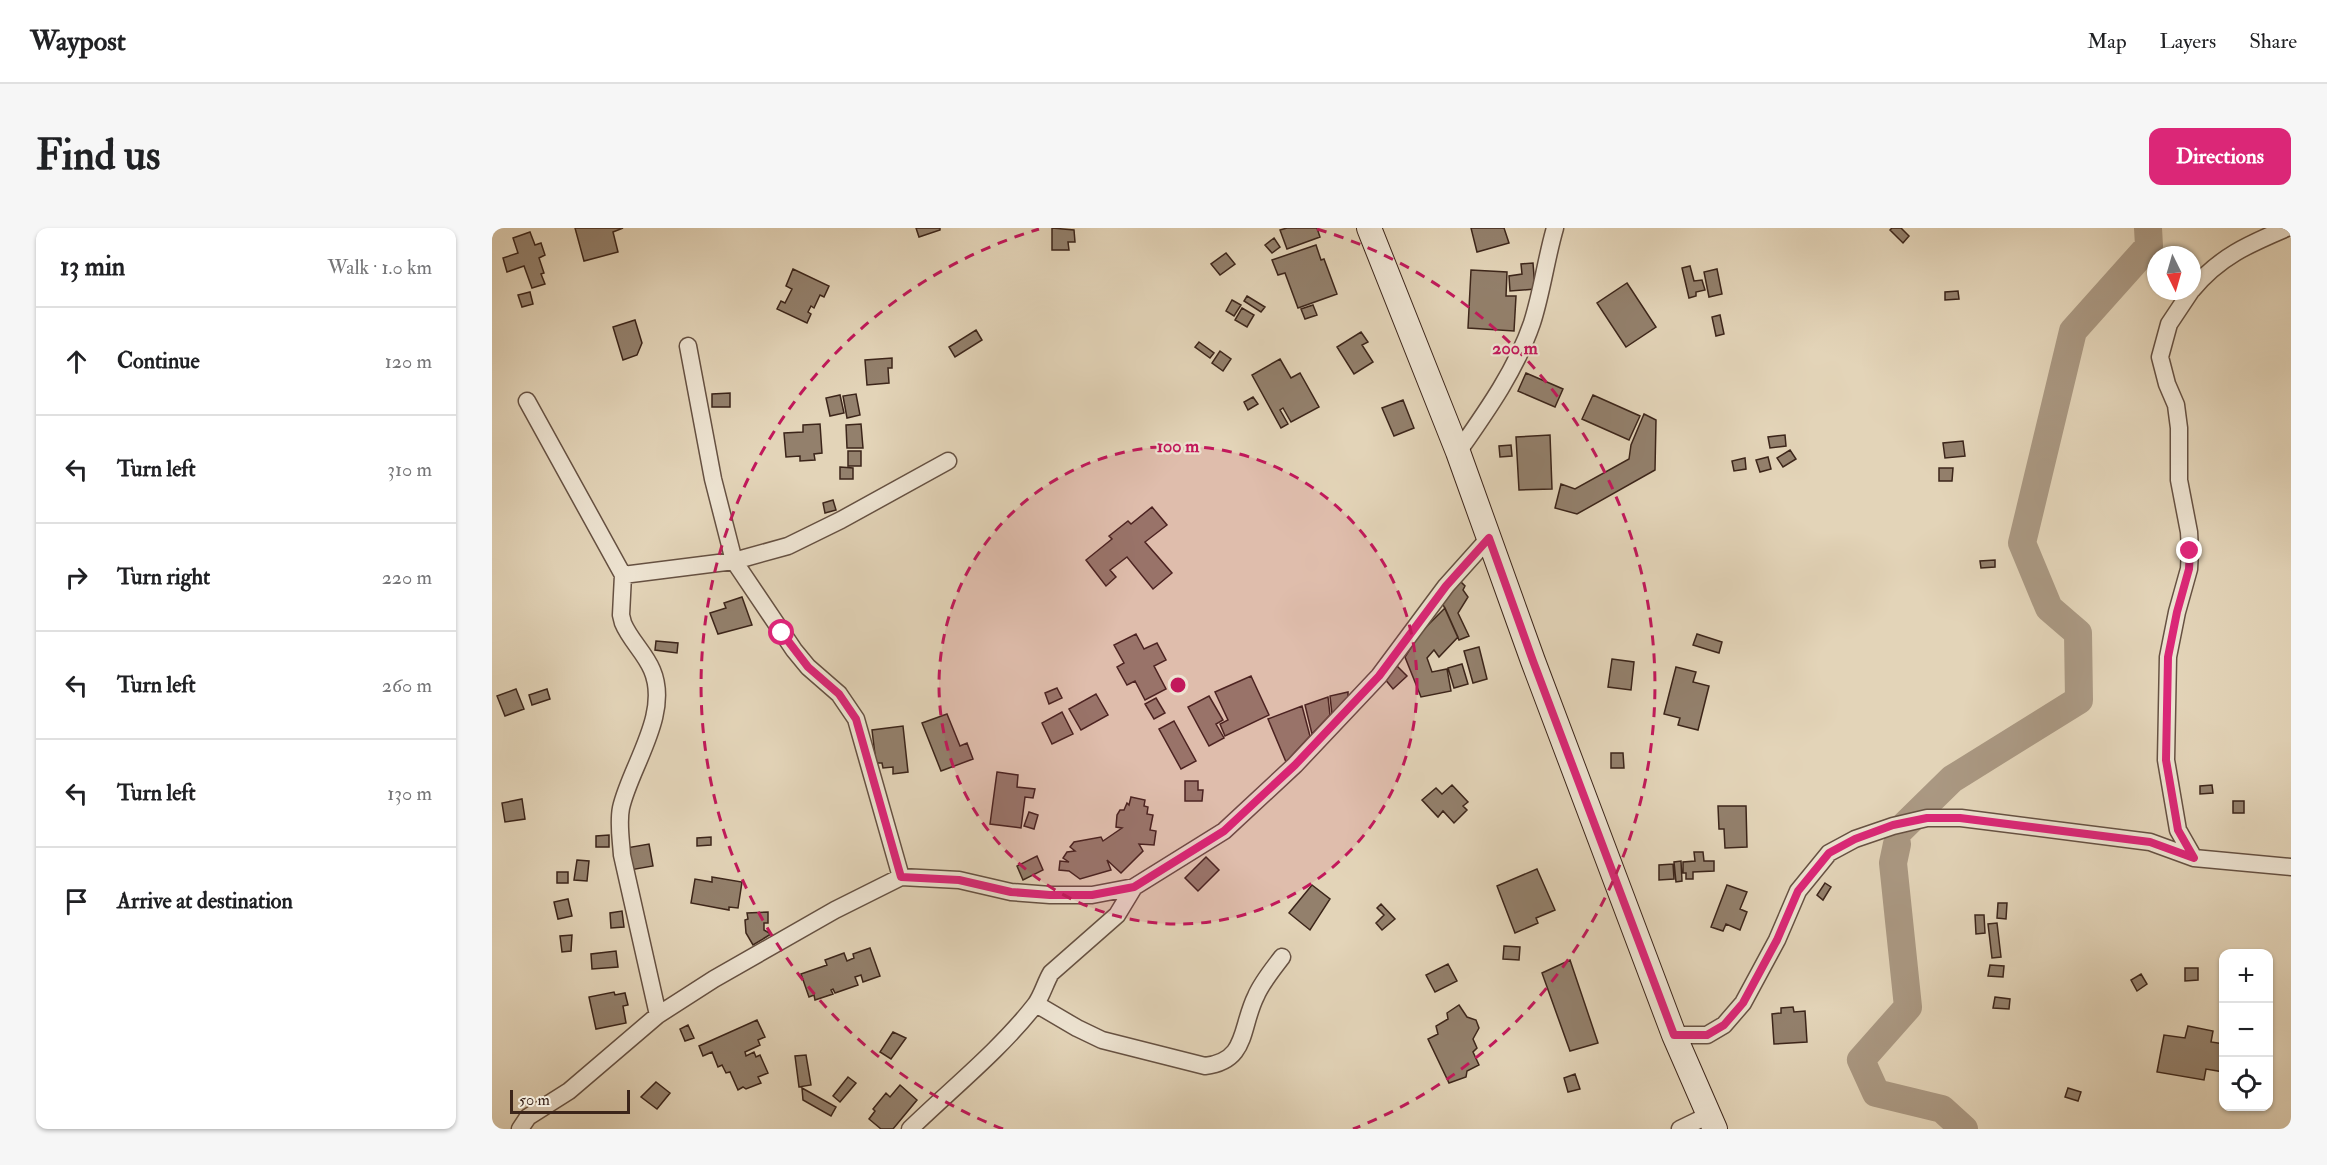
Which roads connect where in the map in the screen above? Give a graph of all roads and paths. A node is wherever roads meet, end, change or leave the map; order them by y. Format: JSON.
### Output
{"nodes":[{"id":1,"x":1369,"y":228,"type":"edge"},
{"id":2,"x":2287,"y":228,"type":"edge"},
{"id":3,"x":1553,"y":232,"type":"edge"},
{"id":4,"x":2201,"y":279,"type":"edge"},
{"id":5,"x":2185,"y":300,"type":"edge"},
{"id":6,"x":688,"y":346,"type":"dead end"},
{"id":7,"x":526,"y":401,"type":"dead end"},
{"id":8,"x":1458,"y":452,"type":"junction"},
{"id":9,"x":948,"y":461,"type":"dead end"},
{"id":10,"x":1489,"y":538,"type":"junction"},
{"id":11,"x":734,"y":561,"type":"junction"},
{"id":12,"x":623,"y":574,"type":"junction"},
{"id":13,"x":2194,"y":858,"type":"junction"},
{"id":14,"x":2291,"y":867,"type":"edge"},
{"id":15,"x":901,"y":877,"type":"junction"},
{"id":16,"x":1134,"y":887,"type":"junction"},
{"id":17,"x":1282,"y":957,"type":"dead end"},
{"id":18,"x":1036,"y":1004,"type":"junction"},
{"id":19,"x":657,"y":1015,"type":"junction"},
{"id":20,"x":1674,"y":1035,"type":"junction"},
{"id":21,"x":1712,"y":1122,"type":"edge"},
{"id":22,"x":520,"y":1129,"type":"edge"},
{"id":23,"x":910,"y":1129,"type":"edge"},
{"id":24,"x":1680,"y":1129,"type":"edge"}],
"edges":[{"from":1,"to":8,"type":"main road"},
{"from":2,"to":4,"type":"street"},
{"from":3,"to":8,"type":"street"},
{"from":5,"to":13,"type":"street"},
{"from":6,"to":11,"type":"street"},
{"from":7,"to":12,"type":"street"},
{"from":8,"to":10,"type":"main road"},
{"from":9,"to":11,"type":"street"},
{"from":10,"to":16,"type":"street"},
{"from":10,"to":20,"type":"main road"},
{"from":11,"to":12,"type":"street"},
{"from":11,"to":15,"type":"street"},
{"from":12,"to":19,"type":"street"},
{"from":13,"to":14,"type":"street"},
{"from":13,"to":20,"type":"street"},
{"from":15,"to":16,"type":"street"},
{"from":15,"to":19,"type":"street"},
{"from":16,"to":18,"type":"street"},
{"from":17,"to":18,"type":"street"},
{"from":18,"to":23,"type":"street"},
{"from":19,"to":22,"type":"street"},
{"from":20,"to":21,"type":"main road"},
{"from":21,"to":24,"type":"street"}]}
